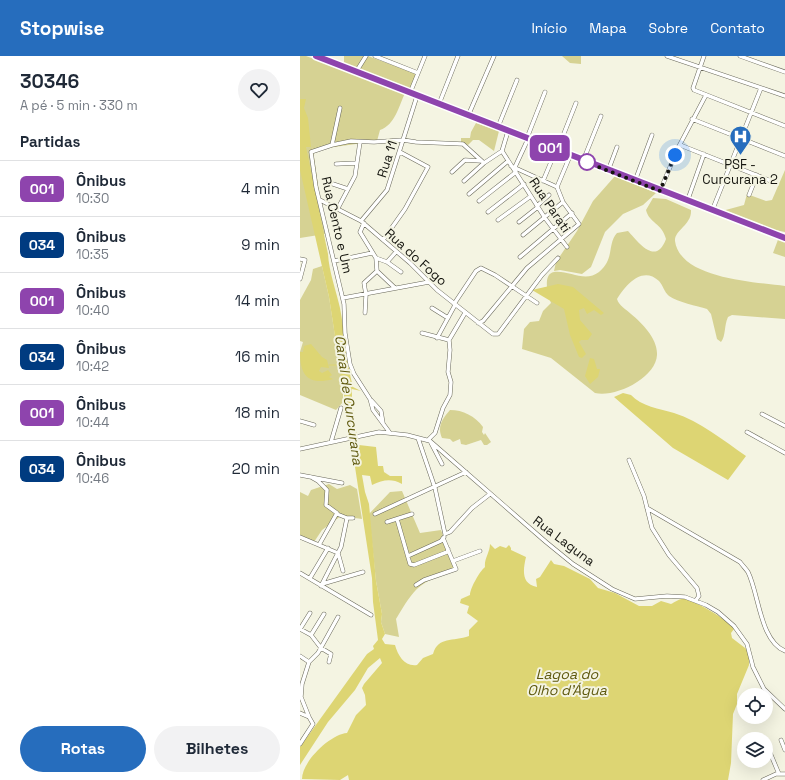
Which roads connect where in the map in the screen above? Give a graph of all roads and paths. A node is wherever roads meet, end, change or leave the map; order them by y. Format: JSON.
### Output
{"nodes":[{"id":1,"x":316,"y":56,"type":"edge"},
{"id":2,"x":366,"y":56,"type":"edge"},
{"id":3,"x":375,"y":56,"type":"edge"},
{"id":4,"x":425,"y":56,"type":"edge"},
{"id":5,"x":458,"y":56,"type":"edge"},
{"id":6,"x":494,"y":56,"type":"edge"},
{"id":7,"x":667,"y":56,"type":"edge"},
{"id":8,"x":704,"y":56,"type":"edge"},
{"id":9,"x":740,"y":56,"type":"edge"},
{"id":10,"x":700,"y":68,"type":"junction"},
{"id":11,"x":356,"y":72,"type":"junction"},
{"id":12,"x":785,"y":72,"type":"edge"},
{"id":13,"x":418,"y":73,"type":"junction"},
{"id":14,"x":518,"y":80,"type":"dead end"},
{"id":15,"x":761,"y":88,"type":"junction"},
{"id":16,"x":545,"y":92,"type":"dead end"},
{"id":17,"x":410,"y":93,"type":"junction"},
{"id":18,"x":706,"y":95,"type":"junction"},
{"id":19,"x":417,"y":96,"type":"junction"},
{"id":20,"x":785,"y":96,"type":"edge"},
{"id":21,"x":576,"y":103,"type":"dead end"},
{"id":22,"x":439,"y":104,"type":"junction"},
{"id":23,"x":340,"y":108,"type":"dead end"},
{"id":24,"x":752,"y":114,"type":"junction"},
{"id":25,"x":468,"y":116,"type":"junction"},
{"id":26,"x":601,"y":116,"type":"dead end"},
{"id":27,"x":692,"y":119,"type":"junction"},
{"id":28,"x":785,"y":126,"type":"edge"},
{"id":29,"x":498,"y":127,"type":"junction"},
{"id":30,"x":508,"y":131,"type":"junction"},
{"id":31,"x":652,"y":135,"type":"dead end"},
{"id":32,"x":528,"y":139,"type":"junction"},
{"id":33,"x":741,"y":139,"type":"junction"},
{"id":34,"x":403,"y":140,"type":"junction"},
{"id":35,"x":360,"y":142,"type":"junction"},
{"id":36,"x":332,"y":144,"type":"junction"},
{"id":37,"x":680,"y":145,"type":"junction"},
{"id":38,"x":617,"y":147,"type":"dead end"},
{"id":39,"x":556,"y":150,"type":"junction"},
{"id":40,"x":502,"y":151,"type":"junction"},
{"id":41,"x":400,"y":152,"type":"junction"},
{"id":42,"x":704,"y":154,"type":"junction"},
{"id":43,"x":570,"y":156,"type":"junction"},
{"id":44,"x":785,"y":156,"type":"edge"},
{"id":45,"x":508,"y":161,"type":"junction"},
{"id":46,"x":583,"y":161,"type":"junction"},
{"id":47,"x":483,"y":162,"type":"junction"},
{"id":48,"x":358,"y":163,"type":"junction"},
{"id":49,"x":336,"y":164,"type":"dead end"},
{"id":50,"x":731,"y":165,"type":"junction"},
{"id":51,"x":513,"y":166,"type":"junction"},
{"id":52,"x":608,"y":171,"type":"junction"},
{"id":53,"x":452,"y":172,"type":"dead end"},
{"id":54,"x":516,"y":172,"type":"junction"},
{"id":55,"x":757,"y":175,"type":"junction"},
{"id":56,"x":464,"y":181,"type":"dead end"},
{"id":57,"x":544,"y":181,"type":"junction"},
{"id":58,"x":635,"y":181,"type":"junction"},
{"id":59,"x":776,"y":183,"type":"dead end"},
{"id":60,"x":333,"y":184,"type":"dead end"},
{"id":61,"x":524,"y":184,"type":"junction"},
{"id":62,"x":557,"y":187,"type":"junction"},
{"id":63,"x":348,"y":189,"type":"junction"},
{"id":64,"x":660,"y":191,"type":"junction"},
{"id":65,"x":469,"y":194,"type":"dead end"},
{"id":66,"x":549,"y":195,"type":"dead end"},
{"id":67,"x":749,"y":195,"type":"dead end"},
{"id":68,"x":531,"y":196,"type":"junction"},
{"id":69,"x":320,"y":200,"type":"junction"},
{"id":70,"x":479,"y":201,"type":"dead end"},
{"id":71,"x":562,"y":202,"type":"junction"},
{"id":72,"x":686,"y":202,"type":"junction"},
{"id":73,"x":537,"y":206,"type":"junction"},
{"id":74,"x":338,"y":208,"type":"junction"},
{"id":75,"x":712,"y":211,"type":"junction"},
{"id":76,"x":488,"y":212,"type":"dead end"},
{"id":77,"x":572,"y":213,"type":"junction"},
{"id":78,"x":544,"y":218,"type":"junction"},
{"id":79,"x":498,"y":220,"type":"dead end"},
{"id":80,"x":362,"y":222,"type":"junction"},
{"id":81,"x":519,"y":222,"type":"dead end"},
{"id":82,"x":553,"y":228,"type":"junction"},
{"id":83,"x":523,"y":235,"type":"dead end"},
{"id":84,"x":785,"y":238,"type":"edge"},
{"id":85,"x":562,"y":239,"type":"junction"},
{"id":86,"x":383,"y":240,"type":"junction"},
{"id":87,"x":567,"y":247,"type":"dead end"},
{"id":88,"x":396,"y":252,"type":"junction"},
{"id":89,"x":372,"y":253,"type":"junction"},
{"id":90,"x":520,"y":257,"type":"dead end"},
{"id":91,"x":376,"y":258,"type":"junction"},
{"id":92,"x":558,"y":258,"type":"dead end"},
{"id":93,"x":300,"y":259,"type":"edge"},
{"id":94,"x":334,"y":260,"type":"junction"},
{"id":95,"x":387,"y":262,"type":"junction"},
{"id":96,"x":377,"y":271,"type":"junction"},
{"id":97,"x":401,"y":272,"type":"dead end"},
{"id":98,"x":300,"y":279,"type":"edge"},
{"id":99,"x":429,"y":282,"type":"junction"},
{"id":100,"x":511,"y":285,"type":"junction"},
{"id":101,"x":395,"y":288,"type":"junction"},
{"id":102,"x":366,"y":293,"type":"junction"},
{"id":103,"x":526,"y":296,"type":"junction"},
{"id":104,"x":343,"y":298,"type":"junction"},
{"id":105,"x":537,"y":303,"type":"dead end"},
{"id":106,"x":455,"y":305,"type":"junction"},
{"id":107,"x":432,"y":308,"type":"dead end"},
{"id":108,"x":365,"y":313,"type":"dead end"},
{"id":109,"x":465,"y":313,"type":"junction"},
{"id":110,"x":448,"y":318,"type":"junction"},
{"id":111,"x":478,"y":323,"type":"junction"},
{"id":112,"x":422,"y":333,"type":"dead end"},
{"id":113,"x":437,"y":338,"type":"junction"},
{"id":114,"x":449,"y":340,"type":"junction"},
{"id":115,"x":341,"y":408,"type":"dead end"},
{"id":116,"x":762,"y":414,"type":"dead end"},
{"id":117,"x":300,"y":421,"type":"edge"},
{"id":118,"x":314,"y":425,"type":"dead end"},
{"id":119,"x":785,"y":426,"type":"edge"},
{"id":120,"x":747,"y":432,"type":"dead end"},
{"id":121,"x":390,"y":433,"type":"junction"},
{"id":122,"x":418,"y":438,"type":"junction"},
{"id":123,"x":429,"y":440,"type":"junction"},
{"id":124,"x":332,"y":442,"type":"junction"},
{"id":125,"x":300,"y":449,"type":"edge"},
{"id":126,"x":785,"y":453,"type":"edge"},
{"id":127,"x":628,"y":460,"type":"dead end"},
{"id":128,"x":442,"y":464,"type":"dead end"},
{"id":129,"x":466,"y":472,"type":"junction"},
{"id":130,"x":300,"y":476,"type":"edge"},
{"id":131,"x":311,"y":477,"type":"junction"},
{"id":132,"x":342,"y":484,"type":"dead end"},
{"id":133,"x":435,"y":488,"type":"junction"},
{"id":134,"x":490,"y":494,"type":"junction"},
{"id":135,"x":647,"y":508,"type":"junction"},
{"id":136,"x":337,"y":514,"type":"junction"},
{"id":137,"x":375,"y":514,"type":"dead end"},
{"id":138,"x":412,"y":514,"type":"dead end"},
{"id":139,"x":347,"y":518,"type":"junction"},
{"id":140,"x":353,"y":518,"type":"dead end"},
{"id":141,"x":397,"y":519,"type":"junction"},
{"id":142,"x":387,"y":522,"type":"dead end"},
{"id":143,"x":445,"y":534,"type":"junction"},
{"id":144,"x":300,"y":537,"type":"edge"},
{"id":145,"x":444,"y":538,"type":"junction"},
{"id":146,"x":320,"y":545,"type":"junction"},
{"id":147,"x":328,"y":548,"type":"junction"},
{"id":148,"x":448,"y":549,"type":"junction"},
{"id":149,"x":480,"y":550,"type":"dead end"},
{"id":150,"x":338,"y":553,"type":"junction"},
{"id":151,"x":408,"y":556,"type":"junction"},
{"id":152,"x":453,"y":561,"type":"junction"},
{"id":153,"x":343,"y":571,"type":"dead end"},
{"id":154,"x":363,"y":572,"type":"dead end"},
{"id":155,"x":300,"y":573,"type":"edge"},
{"id":156,"x":310,"y":578,"type":"junction"},
{"id":157,"x":416,"y":584,"type":"dead end"},
{"id":158,"x":321,"y":585,"type":"junction"},
{"id":159,"x":696,"y":600,"type":"junction"},
{"id":160,"x":310,"y":613,"type":"dead end"},
{"id":161,"x":324,"y":614,"type":"dead end"},
{"id":162,"x":371,"y":615,"type":"dead end"},
{"id":163,"x":338,"y":617,"type":"dead end"},
{"id":164,"x":300,"y":629,"type":"edge"},
{"id":165,"x":311,"y":635,"type":"junction"},
{"id":166,"x":321,"y":648,"type":"junction"},
{"id":167,"x":785,"y":651,"type":"edge"},
{"id":168,"x":300,"y":656,"type":"edge"},
{"id":169,"x":309,"y":662,"type":"junction"},
{"id":170,"x":329,"y":662,"type":"dead end"},
{"id":171,"x":785,"y":709,"type":"edge"},
{"id":172,"x":300,"y":712,"type":"edge"},
{"id":173,"x":309,"y":718,"type":"junction"},
{"id":174,"x":781,"y":740,"type":"dead end"},
{"id":175,"x":300,"y":744,"type":"edge"},
{"id":176,"x":785,"y":750,"type":"edge"},
{"id":177,"x":773,"y":760,"type":"edge"},
{"id":178,"x":779,"y":774,"type":"junction"},
{"id":179,"x":785,"y":774,"type":"edge"},
{"id":180,"x":763,"y":780,"type":"edge"}],
"edges":[{"from":1,"to":11,"type":"main road"},
{"from":2,"to":11,"type":"street"},
{"from":3,"to":13,"type":"street"},
{"from":4,"to":13,"type":"street"},
{"from":5,"to":22,"type":"street"},
{"from":6,"to":25,"type":"street"},
{"from":7,"to":10,"type":"street"},
{"from":8,"to":10,"type":"street"},
{"from":9,"to":12,"type":"street"},
{"from":10,"to":15,"type":"street"},
{"from":10,"to":18,"type":"street"},
{"from":11,"to":17,"type":"main road"},
{"from":13,"to":17,"type":"street"},
{"from":14,"to":29,"type":"street"},
{"from":15,"to":20,"type":"street"},
{"from":15,"to":24,"type":"street"},
{"from":16,"to":32,"type":"street"},
{"from":17,"to":19,"type":"main road"},
{"from":18,"to":24,"type":"street"},
{"from":18,"to":27,"type":"street"},
{"from":19,"to":22,"type":"main road"},
{"from":19,"to":34,"type":"street","name":"Rua 11"},
{"from":21,"to":39,"type":"street"},
{"from":22,"to":25,"type":"main road"},
{"from":23,"to":36,"type":"street"},
{"from":24,"to":28,"type":"street"},
{"from":24,"to":33,"type":"street"},
{"from":25,"to":29,"type":"main road"},
{"from":26,"to":46,"type":"street"},
{"from":27,"to":33,"type":"street"},
{"from":27,"to":37,"type":"street"},
{"from":29,"to":30,"type":"main road"},
{"from":30,"to":32,"type":"main road"},
{"from":30,"to":40,"type":"street"},
{"from":31,"to":58,"type":"street"},
{"from":32,"to":39,"type":"main road"},
{"from":32,"to":51,"type":"street"},
{"from":33,"to":44,"type":"street"},
{"from":33,"to":50,"type":"street"},
{"from":34,"to":35,"type":"street"},
{"from":34,"to":41,"type":"street","name":"Rua 11"},
{"from":34,"to":47,"type":"street"},
{"from":35,"to":36,"type":"street"},
{"from":35,"to":48,"type":"street"},
{"from":36,"to":69,"type":"street","name":"Rua Cento e Um"},
{"from":37,"to":42,"type":"street"},
{"from":37,"to":64,"type":"street"},
{"from":38,"to":52,"type":"street"},
{"from":39,"to":43,"type":"main road"},
{"from":39,"to":57,"type":"street"},
{"from":40,"to":45,"type":"street","name":"Rua Parati"},
{"from":40,"to":47,"type":"street"},
{"from":41,"to":80,"type":"street","name":"Rua 11"},
{"from":41,"to":86,"type":"street"},
{"from":42,"to":50,"type":"street"},
{"from":42,"to":72,"type":"street"},
{"from":43,"to":46,"type":"main road"},
{"from":43,"to":62,"type":"street"},
{"from":45,"to":51,"type":"street","name":"Rua Parati"},
{"from":45,"to":65,"type":"street"},
{"from":46,"to":52,"type":"main road"},
{"from":47,"to":53,"type":"street"},
{"from":47,"to":56,"type":"street"},
{"from":48,"to":49,"type":"street"},
{"from":48,"to":63,"type":"street"},
{"from":50,"to":55,"type":"street"},
{"from":50,"to":75,"type":"street"},
{"from":51,"to":54,"type":"street","name":"Rua Parati"},
{"from":51,"to":57,"type":"street"},
{"from":52,"to":58,"type":"main road"},
{"from":54,"to":61,"type":"street","name":"Rua Parati"},
{"from":54,"to":70,"type":"street"},
{"from":55,"to":59,"type":"street"},
{"from":55,"to":67,"type":"street"},
{"from":57,"to":62,"type":"street"},
{"from":58,"to":64,"type":"main road"},
{"from":60,"to":63,"type":"street"},
{"from":61,"to":68,"type":"street","name":"Rua Parati"},
{"from":61,"to":76,"type":"street"},
{"from":62,"to":71,"type":"street"},
{"from":63,"to":74,"type":"street"},
{"from":64,"to":72,"type":"main road"},
{"from":66,"to":73,"type":"street"},
{"from":68,"to":73,"type":"street","name":"Rua Parati"},
{"from":68,"to":79,"type":"street"},
{"from":69,"to":74,"type":"street","name":"Rua do Fogo"},
{"from":69,"to":94,"type":"street","name":"Rua Cento e Um"},
{"from":71,"to":77,"type":"street"},
{"from":71,"to":78,"type":"street"},
{"from":72,"to":75,"type":"main road"},
{"from":73,"to":78,"type":"street","name":"Rua Parati"},
{"from":73,"to":81,"type":"street"},
{"from":74,"to":80,"type":"street","name":"Rua do Fogo"},
{"from":75,"to":84,"type":"main road"},
{"from":77,"to":82,"type":"street"},
{"from":77,"to":85,"type":"street"},
{"from":78,"to":82,"type":"street","name":"Rua Parati"},
{"from":78,"to":83,"type":"street"},
{"from":80,"to":86,"type":"street","name":"Rua do Fogo"},
{"from":80,"to":89,"type":"street"},
{"from":82,"to":85,"type":"street","name":"Rua Parati"},
{"from":82,"to":90,"type":"street"},
{"from":85,"to":87,"type":"street","name":"Rua Parati"},
{"from":85,"to":100,"type":"street"},
{"from":86,"to":88,"type":"street","name":"Rua do Fogo"},
{"from":88,"to":95,"type":"street"},
{"from":88,"to":99,"type":"street","name":"Rua do Fogo"},
{"from":89,"to":91,"type":"street"},
{"from":89,"to":94,"type":"street"},
{"from":91,"to":95,"type":"street"},
{"from":91,"to":96,"type":"street"},
{"from":92,"to":103,"type":"street"},
{"from":93,"to":98,"type":"street"},
{"from":94,"to":104,"type":"street","name":"Rua Cento e Um"},
{"from":95,"to":97,"type":"street"},
{"from":96,"to":101,"type":"street"},
{"from":96,"to":102,"type":"street"},
{"from":99,"to":101,"type":"street"},
{"from":99,"to":106,"type":"street","name":"Rua do Fogo"},
{"from":100,"to":103,"type":"street"},
{"from":100,"to":106,"type":"street"},
{"from":100,"to":111,"type":"street"},
{"from":101,"to":102,"type":"street"},
{"from":102,"to":104,"type":"street"},
{"from":102,"to":108,"type":"street"},
{"from":103,"to":105,"type":"street"},
{"from":103,"to":111,"type":"street","name":"Rua do Fogo"},
{"from":104,"to":121,"type":"street","name":"Rua Cento e Um"},
{"from":106,"to":109,"type":"street","name":"Rua do Fogo"},
{"from":106,"to":110,"type":"street"},
{"from":107,"to":110,"type":"street"},
{"from":109,"to":111,"type":"street","name":"Rua do Fogo"},
{"from":109,"to":114,"type":"street"},
{"from":110,"to":113,"type":"street"},
{"from":112,"to":113,"type":"street"},
{"from":113,"to":114,"type":"street"},
{"from":114,"to":123,"type":"street"},
{"from":115,"to":124,"type":"street"},
{"from":116,"to":119,"type":"street"},
{"from":117,"to":118,"type":"street"},
{"from":120,"to":126,"type":"street"},
{"from":121,"to":122,"type":"street","name":"Rua Laguna"},
{"from":121,"to":124,"type":"street","name":"Rua Laguna"},
{"from":122,"to":123,"type":"street","name":"Rua Laguna"},
{"from":122,"to":133,"type":"street"},
{"from":123,"to":128,"type":"street"},
{"from":123,"to":129,"type":"street","name":"Rua Laguna"},
{"from":124,"to":125,"type":"street","name":"Rua Laguna"},
{"from":127,"to":135,"type":"street"},
{"from":129,"to":133,"type":"street"},
{"from":129,"to":134,"type":"street","name":"Rua Laguna"},
{"from":130,"to":131,"type":"street"},
{"from":131,"to":132,"type":"street"},
{"from":131,"to":136,"type":"street"},
{"from":133,"to":137,"type":"street"},
{"from":133,"to":143,"type":"street"},
{"from":134,"to":143,"type":"street"},
{"from":134,"to":159,"type":"street","name":"Rua Laguna"},
{"from":135,"to":159,"type":"street"},
{"from":135,"to":167,"type":"street"},
{"from":136,"to":139,"type":"street"},
{"from":136,"to":146,"type":"street"},
{"from":138,"to":141,"type":"street"},
{"from":139,"to":140,"type":"street"},
{"from":139,"to":150,"type":"street"},
{"from":141,"to":142,"type":"street"},
{"from":141,"to":151,"type":"street"},
{"from":143,"to":145,"type":"street"},
{"from":144,"to":146,"type":"street"},
{"from":145,"to":148,"type":"street"},
{"from":145,"to":151,"type":"street"},
{"from":146,"to":147,"type":"street"},
{"from":147,"to":150,"type":"street"},
{"from":147,"to":156,"type":"street"},
{"from":148,"to":151,"type":"street"},
{"from":148,"to":152,"type":"street"},
{"from":149,"to":152,"type":"street"},
{"from":150,"to":153,"type":"street"},
{"from":150,"to":158,"type":"street"},
{"from":152,"to":157,"type":"street"},
{"from":154,"to":158,"type":"street"},
{"from":155,"to":156,"type":"street"},
{"from":156,"to":158,"type":"street"},
{"from":158,"to":162,"type":"street"},
{"from":159,"to":171,"type":"street","name":"Rua Laguna"},
{"from":160,"to":164,"type":"street"},
{"from":161,"to":165,"type":"street"},
{"from":163,"to":166,"type":"street"},
{"from":164,"to":165,"type":"street"},
{"from":165,"to":166,"type":"street"},
{"from":166,"to":169,"type":"street"},
{"from":166,"to":170,"type":"street"},
{"from":168,"to":169,"type":"street"},
{"from":169,"to":173,"type":"street"},
{"from":172,"to":173,"type":"street"},
{"from":173,"to":175,"type":"street"},
{"from":174,"to":176,"type":"street"},
{"from":177,"to":178,"type":"street"},
{"from":178,"to":179,"type":"street"},
{"from":178,"to":180,"type":"street"}]}
